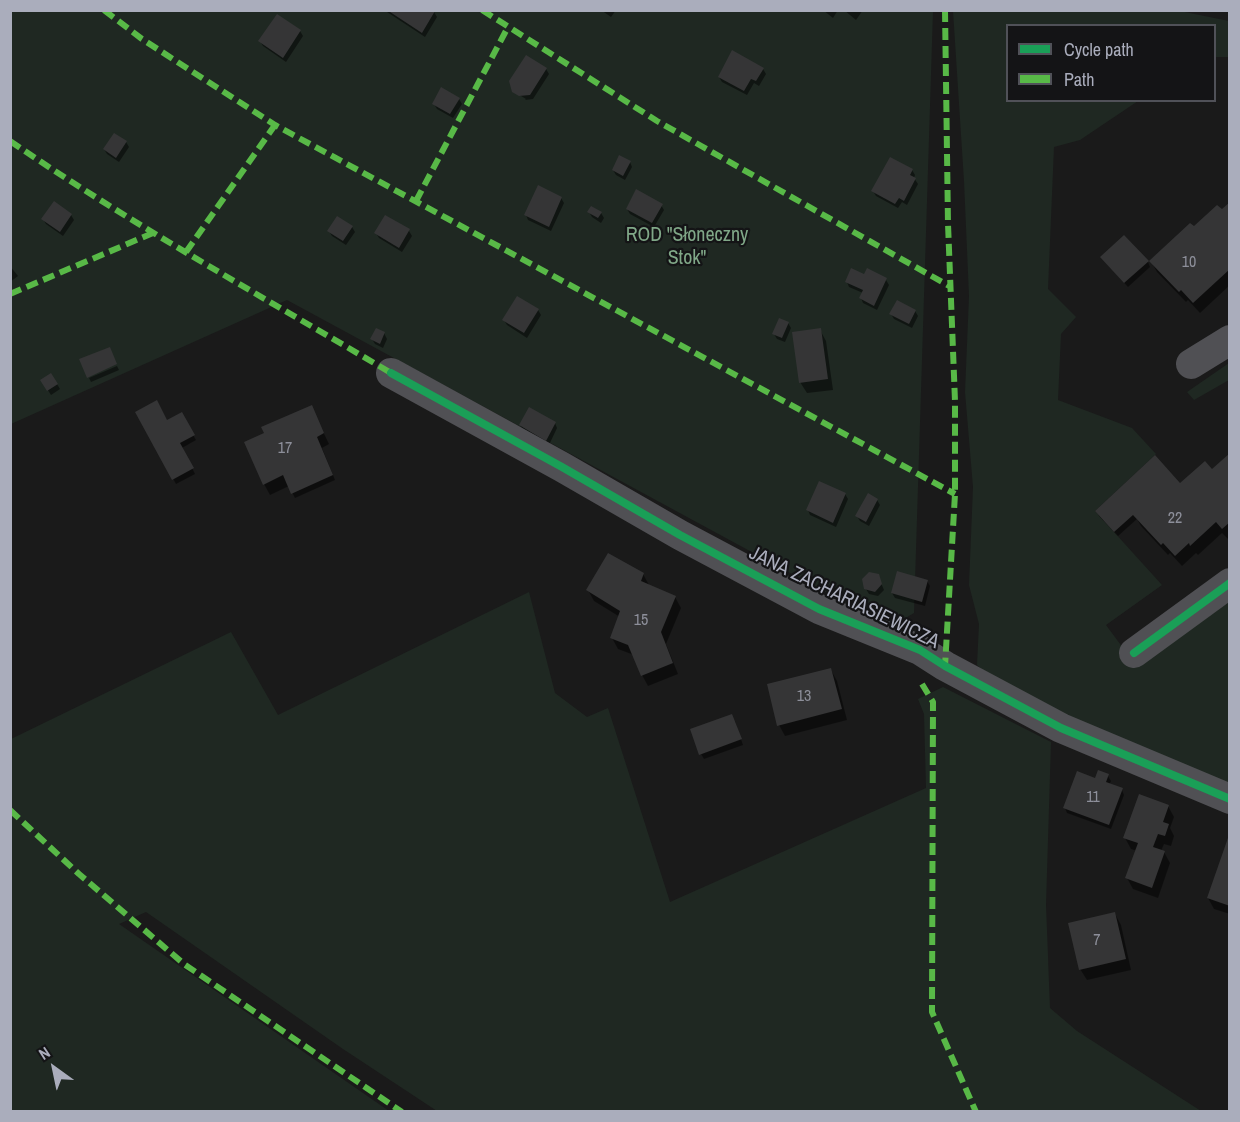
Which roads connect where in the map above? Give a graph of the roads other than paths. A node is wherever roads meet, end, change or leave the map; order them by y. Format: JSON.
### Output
{"nodes":[{"id":1,"x":1230,"y":340,"type":"edge"},
{"id":2,"x":1191,"y":364,"type":"dead end"},
{"id":3,"x":391,"y":373,"type":"dead end"},
{"id":4,"x":1230,"y":583,"type":"edge"},
{"id":5,"x":1134,"y":653,"type":"dead end"},
{"id":6,"x":1230,"y":799,"type":"edge"}],
"edges":[{"from":1,"to":2,"type":"street"},
{"from":3,"to":6,"type":"street","name":"JANA ZACHARIASIEWICZA"},
{"from":4,"to":5,"type":"street"}]}
